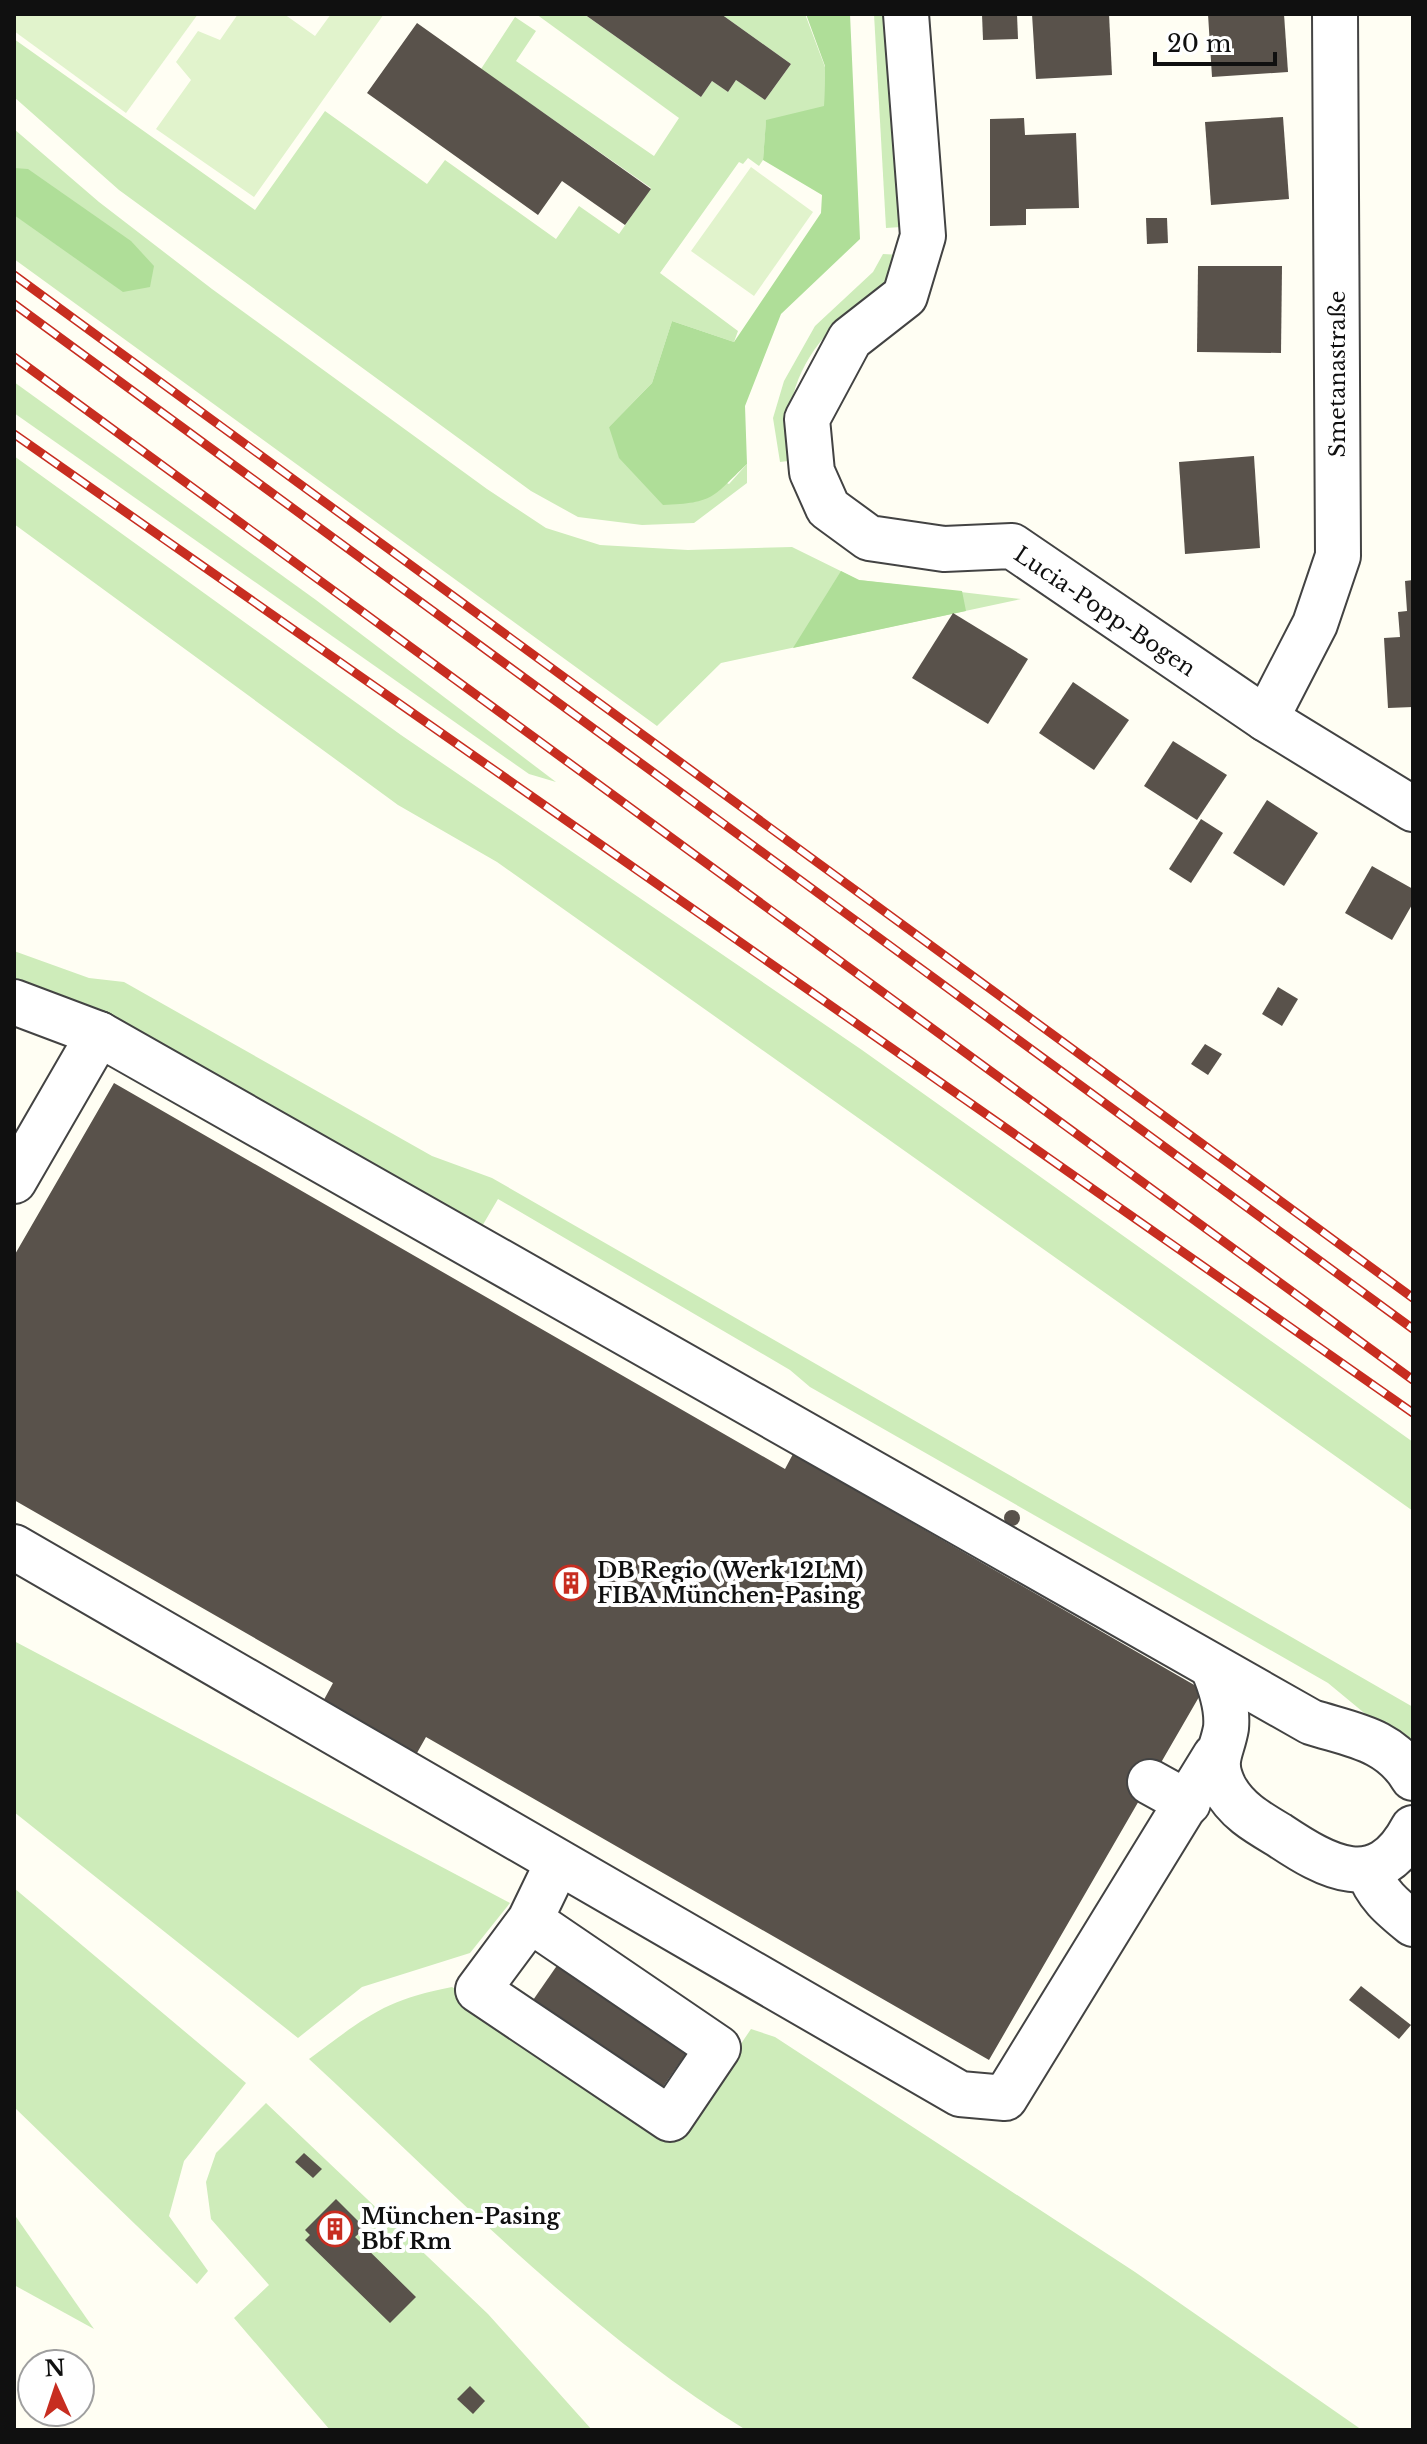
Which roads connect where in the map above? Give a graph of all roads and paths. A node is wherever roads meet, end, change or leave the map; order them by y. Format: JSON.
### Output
{"nodes":[{"id":1,"x":906,"y":14,"type":"edge"},
{"id":2,"x":1335,"y":14,"type":"edge"},
{"id":3,"x":1266,"y":719,"type":"junction"},
{"id":4,"x":1413,"y":809,"type":"edge"},
{"id":5,"x":14,"y":1002,"type":"edge"},
{"id":6,"x":99,"y":1034,"type":"junction"},
{"id":7,"x":38,"y":1164,"type":"edge"},
{"id":8,"x":14,"y":1547,"type":"edge"},
{"id":9,"x":1213,"y":1668,"type":"junction"},
{"id":10,"x":1215,"y":1756,"type":"junction"},
{"id":11,"x":1413,"y":1778,"type":"edge"},
{"id":12,"x":1150,"y":1782,"type":"dead end"},
{"id":13,"x":1188,"y":1803,"type":"junction"},
{"id":14,"x":1413,"y":1828,"type":"edge"},
{"id":15,"x":557,"y":1864,"type":"junction"},
{"id":16,"x":1368,"y":1869,"type":"junction"},
{"id":17,"x":530,"y":1920,"type":"junction"},
{"id":18,"x":1413,"y":1924,"type":"edge"}],
"edges":[{"from":1,"to":3,"type":"street","name":"Lucia-Popp-Bogen"},
{"from":2,"to":3,"type":"street","name":"Smetanastraße"},
{"from":3,"to":4,"type":"street","name":"Lucia-Popp-Bogen"},
{"from":5,"to":6,"type":"street"},
{"from":6,"to":7,"type":"street"},
{"from":6,"to":9,"type":"street"},
{"from":8,"to":15,"type":"street"},
{"from":9,"to":10,"type":"street"},
{"from":9,"to":11,"type":"street"},
{"from":10,"to":13,"type":"street"},
{"from":10,"to":16,"type":"street"},
{"from":12,"to":13,"type":"street"},
{"from":13,"to":15,"type":"street"},
{"from":14,"to":16,"type":"street"},
{"from":15,"to":17,"type":"street"},
{"from":16,"to":18,"type":"street"},
{"from":17,"to":17,"type":"street"}]}
